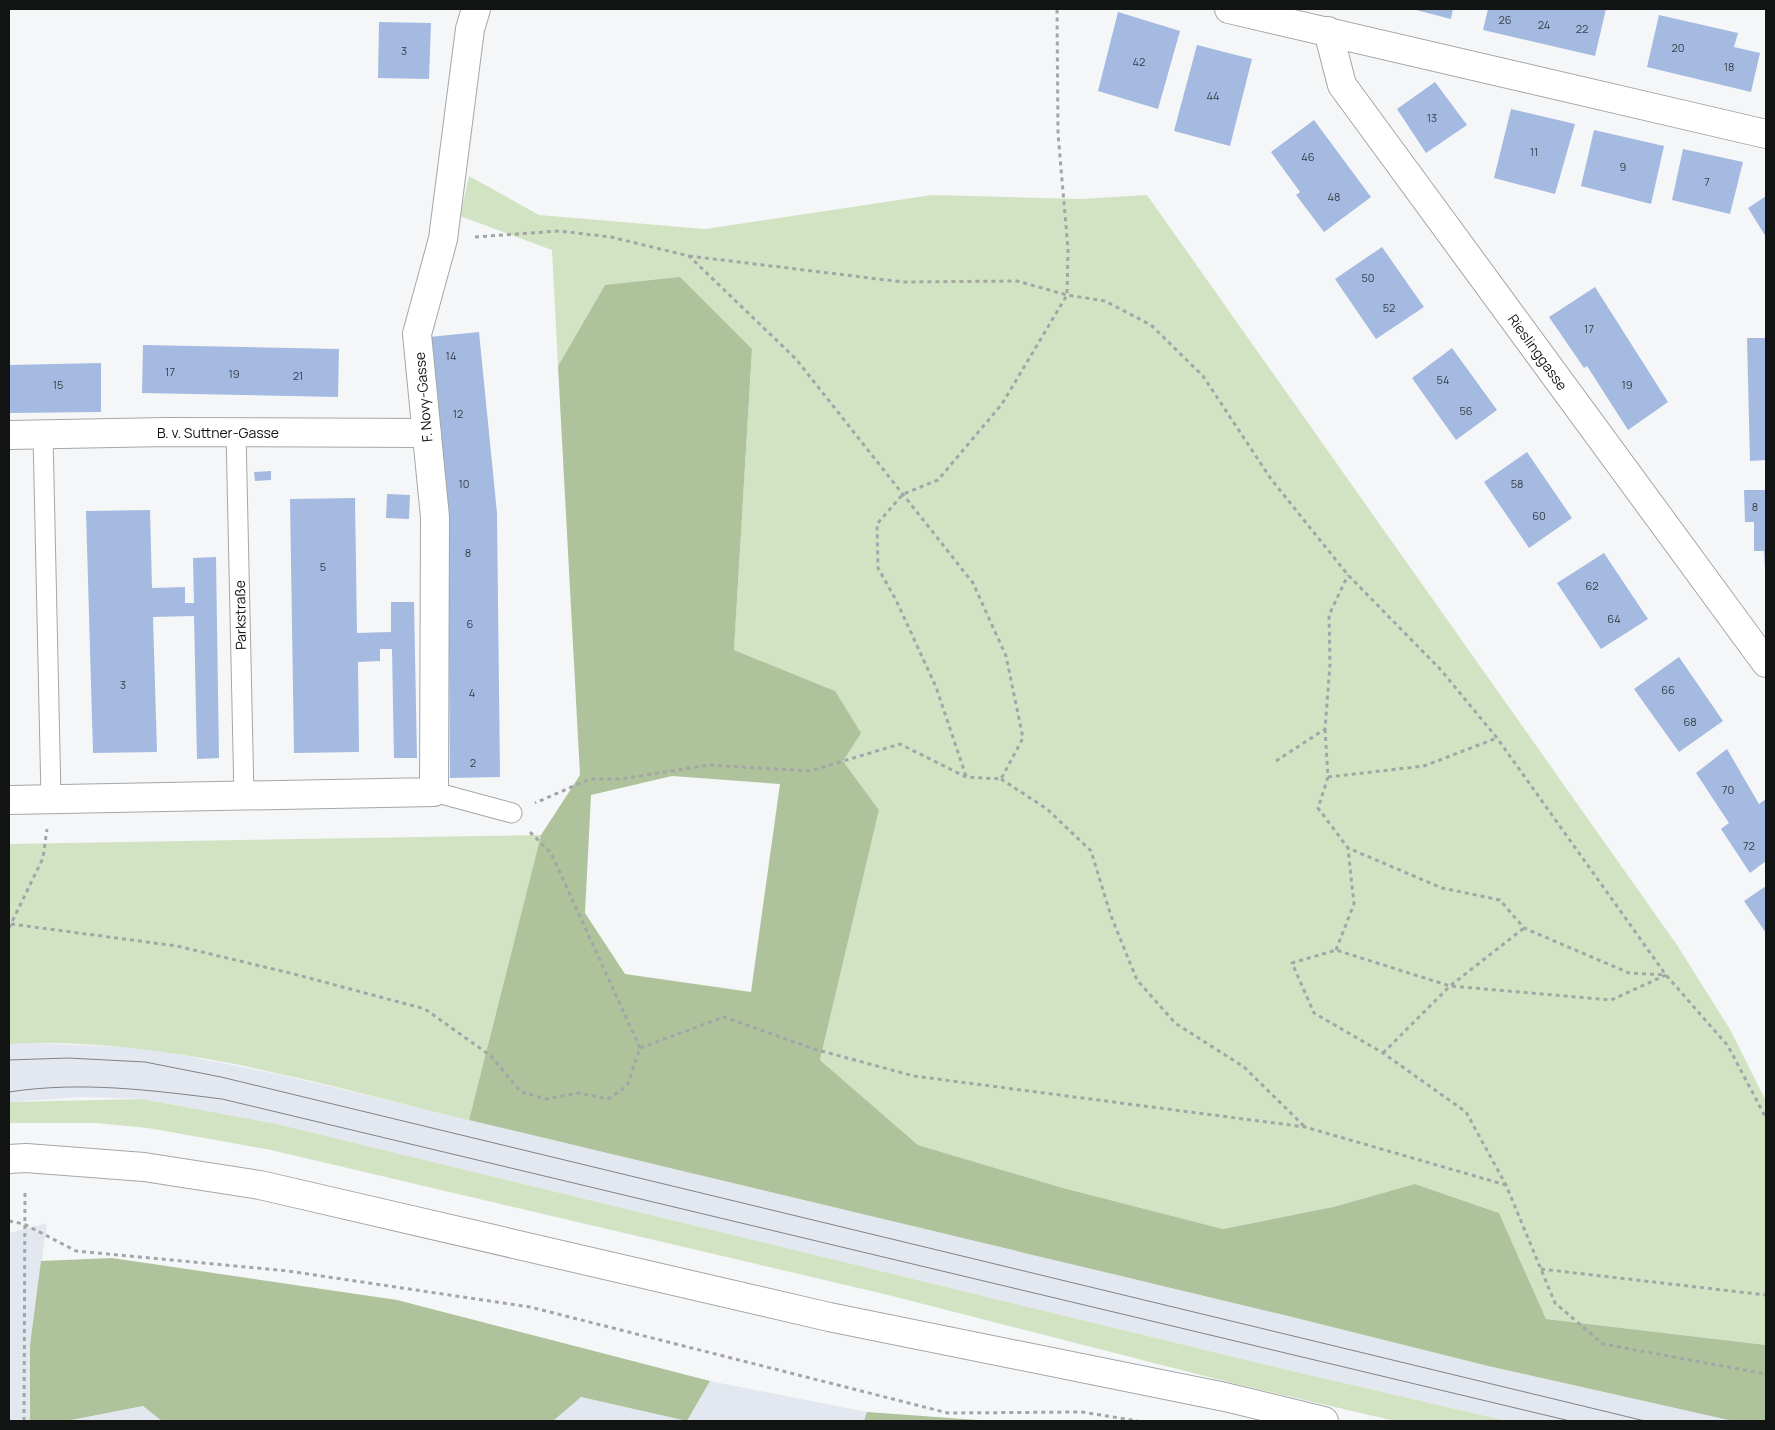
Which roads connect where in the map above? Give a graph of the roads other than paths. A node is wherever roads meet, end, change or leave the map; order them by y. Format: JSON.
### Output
{"nodes":[{"id":1,"x":476,"y":9,"type":"edge"},
{"id":2,"x":1229,"y":9,"type":"edge"},
{"id":3,"x":1328,"y":31,"type":"junction"},
{"id":4,"x":1766,"y":134,"type":"edge"},
{"id":5,"x":236,"y":432,"type":"junction"},
{"id":6,"x":427,"y":433,"type":"junction"},
{"id":7,"x":44,"y":434,"type":"junction"},
{"id":8,"x":9,"y":435,"type":"edge"},
{"id":9,"x":1766,"y":663,"type":"edge"},
{"id":10,"x":434,"y":792,"type":"junction"},
{"id":11,"x":244,"y":797,"type":"junction"},
{"id":12,"x":51,"y":798,"type":"junction"},
{"id":13,"x":9,"y":800,"type":"edge"},
{"id":14,"x":512,"y":813,"type":"road end"},
{"id":15,"x":9,"y":1159,"type":"edge"},
{"id":16,"x":1324,"y":1421,"type":"edge"}],
"edges":[{"from":1,"to":6,"type":"street","name":"F. Novy-Gasse"},
{"from":2,"to":3,"type":"street"},
{"from":3,"to":4,"type":"street"},
{"from":3,"to":9,"type":"street","name":"Rieslinggasse"},
{"from":5,"to":6,"type":"street","name":"B. v. Suttner-Gasse"},
{"from":5,"to":7,"type":"street","name":"B. v. Suttner-Gasse"},
{"from":5,"to":11,"type":"lane","name":"Parkstraße"},
{"from":6,"to":10,"type":"street","name":"F. Novy-Gasse"},
{"from":7,"to":8,"type":"street","name":"B. v. Suttner-Gasse"},
{"from":7,"to":12,"type":"lane"},
{"from":10,"to":11,"type":"street"},
{"from":10,"to":14,"type":"lane"},
{"from":11,"to":12,"type":"street"},
{"from":12,"to":13,"type":"street"},
{"from":15,"to":16,"type":"street"}]}
